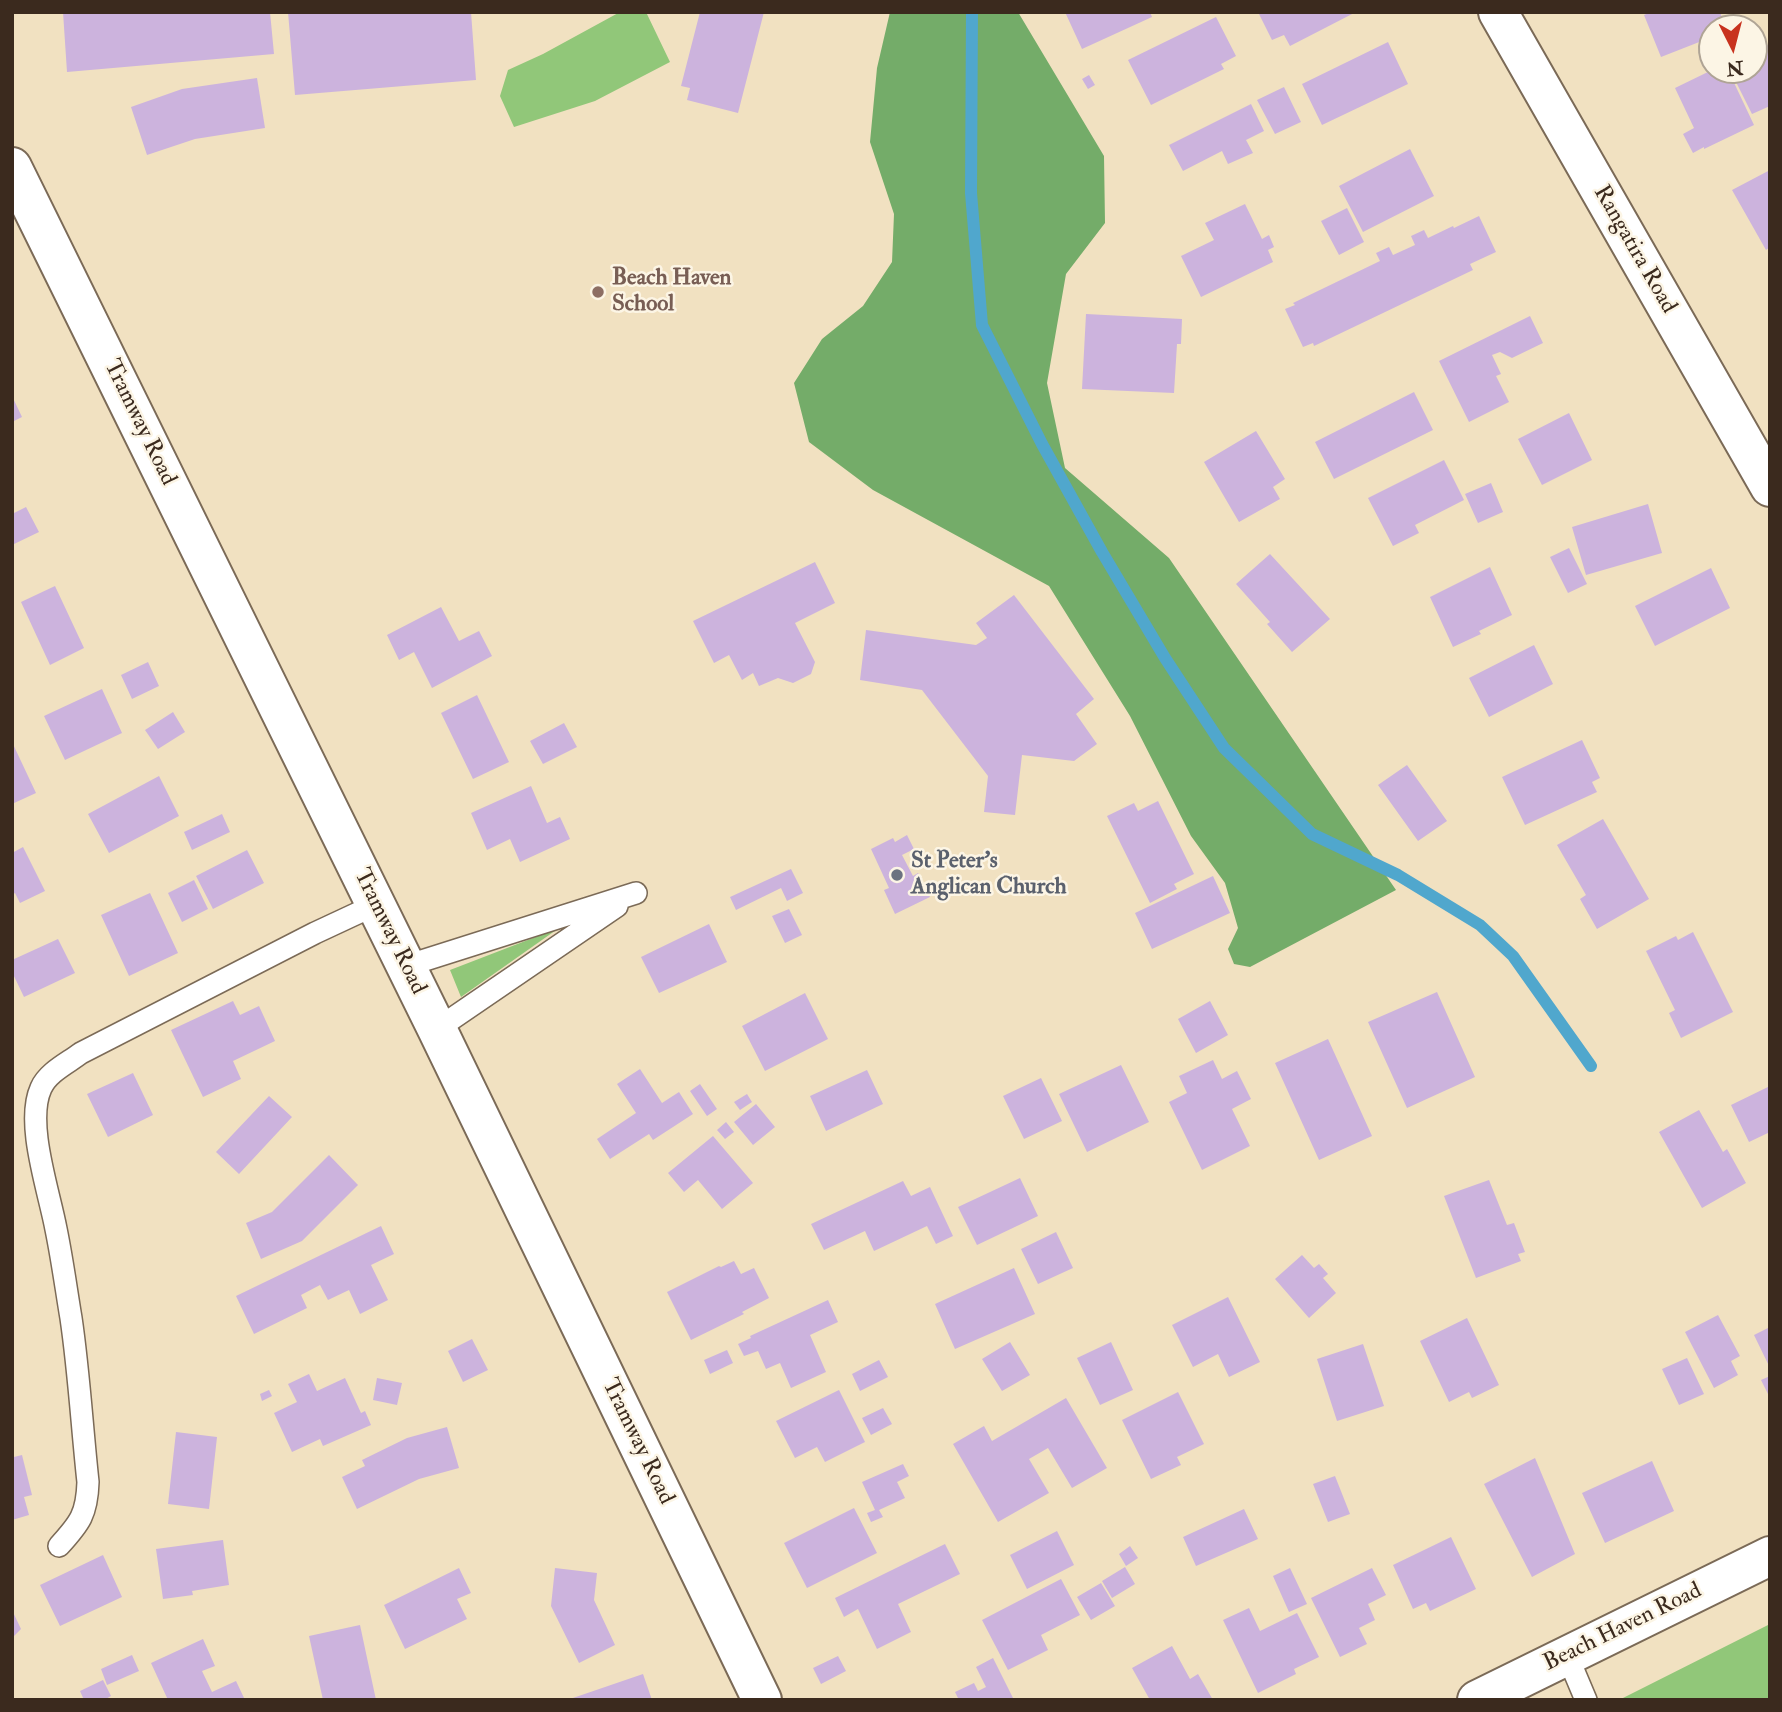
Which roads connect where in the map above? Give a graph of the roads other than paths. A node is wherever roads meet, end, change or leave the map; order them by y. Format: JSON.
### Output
{"nodes":[{"id":1,"x":1498,"y":12,"type":"edge"},
{"id":2,"x":16,"y":184,"type":"edge"},
{"id":3,"x":1770,"y":487,"type":"edge"},
{"id":4,"x":376,"y":905,"type":"junction"},
{"id":5,"x":406,"y":966,"type":"junction"},
{"id":6,"x":437,"y":1029,"type":"junction"},
{"id":7,"x":59,"y":1546,"type":"dead end"},
{"id":8,"x":1770,"y":1556,"type":"edge"},
{"id":9,"x":1567,"y":1655,"type":"junction"},
{"id":10,"x":762,"y":1700,"type":"edge"},
{"id":11,"x":1477,"y":1700,"type":"edge"},
{"id":12,"x":1586,"y":1700,"type":"edge"}],
"edges":[{"from":1,"to":3,"type":"street","name":"Rangatira Road"},
{"from":2,"to":4,"type":"street","name":"Tramway Road"},
{"from":4,"to":5,"type":"street","name":"Tramway Road"},
{"from":4,"to":7,"type":"lane"},
{"from":5,"to":6,"type":"street","name":"Tramway Road"},
{"from":5,"to":6,"type":"lane"},
{"from":6,"to":10,"type":"street","name":"Tramway Road"},
{"from":8,"to":9,"type":"street","name":"Beach Haven Road"},
{"from":9,"to":11,"type":"street","name":"Beach Haven Road"},
{"from":9,"to":12,"type":"lane"}]}
